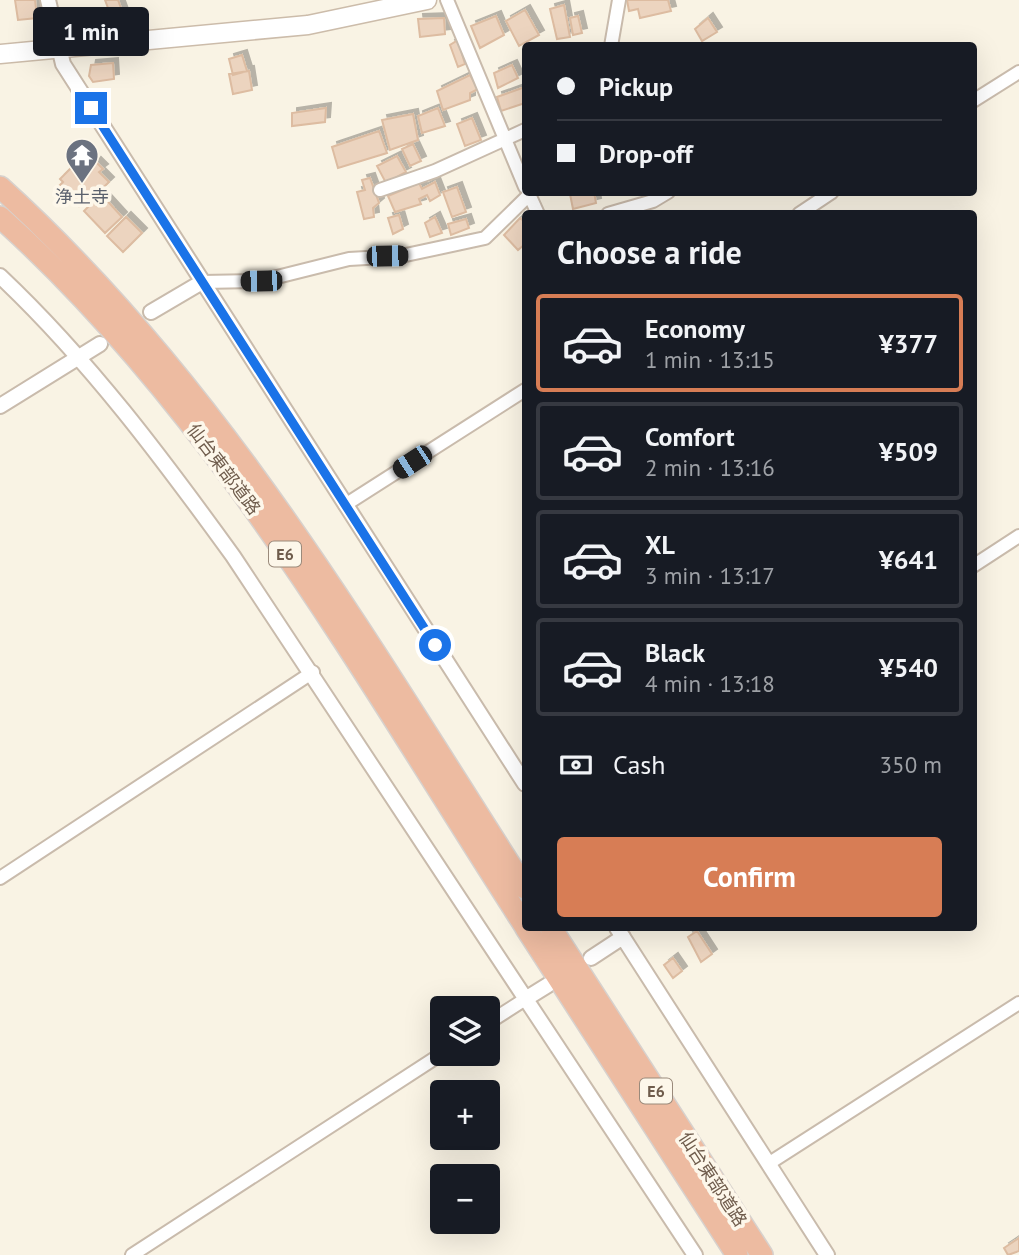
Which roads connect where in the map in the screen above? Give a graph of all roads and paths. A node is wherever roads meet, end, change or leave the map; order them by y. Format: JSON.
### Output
{"nodes":[{"id":1,"x":48,"y":0,"type":"edge"},
{"id":2,"x":427,"y":0,"type":"edge"},
{"id":3,"x":447,"y":0,"type":"edge"},
{"id":4,"x":619,"y":0,"type":"edge"},
{"id":5,"x":612,"y":42,"type":"edge"},
{"id":6,"x":57,"y":47,"type":"junction"},
{"id":7,"x":0,"y":54,"type":"edge"},
{"id":8,"x":1019,"y":72,"type":"edge"},
{"id":9,"x":977,"y":98,"type":"edge"},
{"id":10,"x":522,"y":132,"type":"edge"},
{"id":11,"x":503,"y":138,"type":"junction"},
{"id":12,"x":522,"y":181,"type":"edge"},
{"id":13,"x":0,"y":187,"type":"edge"},
{"id":14,"x":380,"y":190,"type":"dead end"},
{"id":15,"x":523,"y":196,"type":"edge"},
{"id":16,"x":661,"y":196,"type":"edge"},
{"id":17,"x":826,"y":196,"type":"edge"},
{"id":18,"x":622,"y":210,"type":"edge"},
{"id":19,"x":805,"y":210,"type":"edge"},
{"id":20,"x":0,"y":217,"type":"edge"},
{"id":21,"x":0,"y":276,"type":"edge"},
{"id":22,"x":202,"y":282,"type":"junction"},
{"id":23,"x":151,"y":312,"type":"dead end"},
{"id":24,"x":100,"y":344,"type":"dead end"},
{"id":25,"x":77,"y":356,"type":"junction"},
{"id":26,"x":522,"y":392,"type":"edge"},
{"id":27,"x":0,"y":406,"type":"edge"},
{"id":28,"x":345,"y":505,"type":"junction"},
{"id":29,"x":1019,"y":536,"type":"edge"},
{"id":30,"x":977,"y":563,"type":"edge"},
{"id":31,"x":313,"y":673,"type":"junction"},
{"id":32,"x":522,"y":779,"type":"edge"},
{"id":33,"x":0,"y":878,"type":"edge"},
{"id":34,"x":522,"y":883,"type":"edge"},
{"id":35,"x":522,"y":922,"type":"edge"},
{"id":36,"x":528,"y":931,"type":"edge"},
{"id":37,"x":553,"y":931,"type":"edge"},
{"id":38,"x":620,"y":932,"type":"edge"},
{"id":39,"x":591,"y":958,"type":"dead end"},
{"id":40,"x":548,"y":985,"type":"dead end"},
{"id":41,"x":527,"y":998,"type":"junction"},
{"id":42,"x":1019,"y":1003,"type":"edge"},
{"id":43,"x":500,"y":1015,"type":"edge"},
{"id":44,"x":430,"y":1061,"type":"edge"},
{"id":45,"x":768,"y":1164,"type":"junction"},
{"id":46,"x":132,"y":1255,"type":"edge"},
{"id":47,"x":695,"y":1255,"type":"edge"},
{"id":48,"x":737,"y":1255,"type":"edge"},
{"id":49,"x":762,"y":1255,"type":"edge"},
{"id":50,"x":827,"y":1255,"type":"edge"}],
"edges":[{"from":1,"to":6,"type":"street"},
{"from":2,"to":6,"type":"main road"},
{"from":3,"to":11,"type":"street"},
{"from":4,"to":5,"type":"street"},
{"from":6,"to":7,"type":"main road"},
{"from":6,"to":22,"type":"street"},
{"from":8,"to":9,"type":"street"},
{"from":10,"to":11,"type":"street"},
{"from":11,"to":12,"type":"street"},
{"from":11,"to":14,"type":"street"},
{"from":13,"to":34,"type":"highway","name":"仙台東部道路","number":"E6"},
{"from":15,"to":22,"type":"street"},
{"from":16,"to":18,"type":"street"},
{"from":17,"to":19,"type":"street"},
{"from":20,"to":35,"type":"highway","name":"仙台東部道路","number":"E6"},
{"from":21,"to":25,"type":"street"},
{"from":22,"to":23,"type":"street"},
{"from":22,"to":28,"type":"street"},
{"from":24,"to":25,"type":"street"},
{"from":25,"to":27,"type":"street"},
{"from":25,"to":31,"type":"street"},
{"from":26,"to":28,"type":"street"},
{"from":28,"to":32,"type":"street"},
{"from":29,"to":30,"type":"street"},
{"from":31,"to":33,"type":"street"},
{"from":31,"to":41,"type":"street"},
{"from":36,"to":48,"type":"highway","name":"仙台東部道路","number":"E6"},
{"from":37,"to":49,"type":"highway","name":"仙台東部道路","number":"E6"},
{"from":38,"to":39,"type":"street"},
{"from":38,"to":45,"type":"street"},
{"from":40,"to":41,"type":"street"},
{"from":41,"to":43,"type":"street"},
{"from":41,"to":47,"type":"street"},
{"from":42,"to":45,"type":"street"},
{"from":44,"to":46,"type":"street"},
{"from":45,"to":50,"type":"street"}]}
